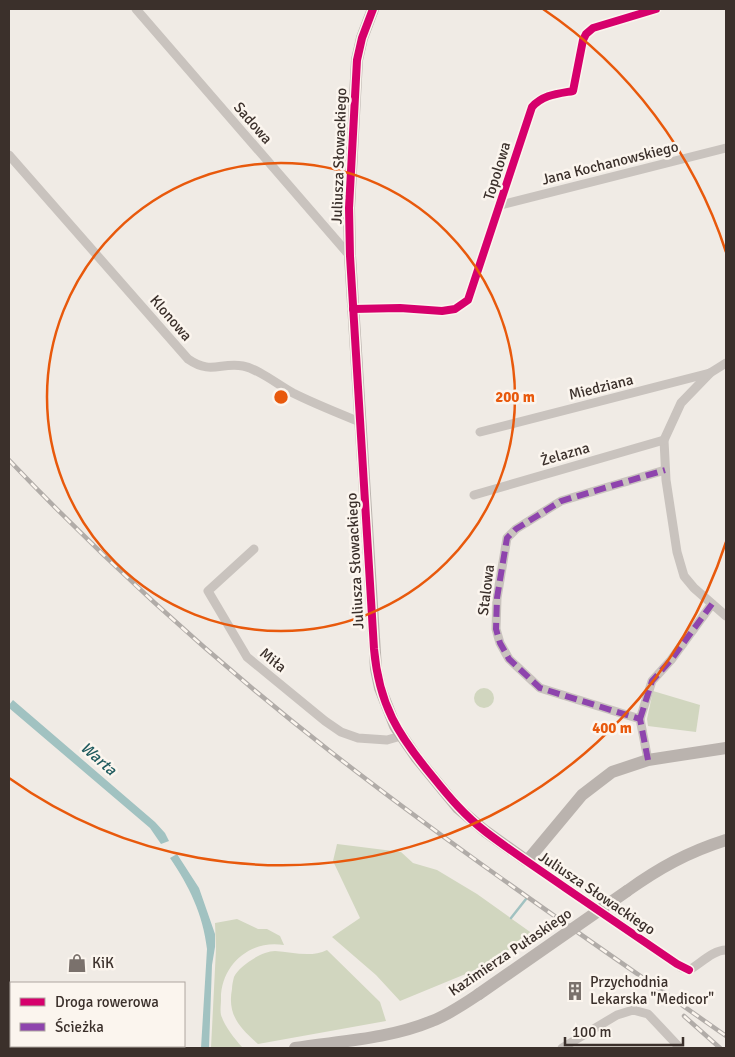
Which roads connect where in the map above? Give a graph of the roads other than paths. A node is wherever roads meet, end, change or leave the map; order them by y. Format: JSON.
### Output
{"nodes":[{"id":1,"x":136,"y":9,"type":"edge"},
{"id":2,"x":373,"y":9,"type":"edge"},
{"id":3,"x":656,"y":9,"type":"edge"},
{"id":4,"x":726,"y":148,"type":"edge"},
{"id":5,"x":9,"y":155,"type":"edge"},
{"id":6,"x":500,"y":205,"type":"junction"},
{"id":7,"x":350,"y":256,"type":"junction"},
{"id":8,"x":353,"y":309,"type":"junction"},
{"id":9,"x":726,"y":363,"type":"edge"},
{"id":10,"x":710,"y":373,"type":"junction"},
{"id":11,"x":360,"y":422,"type":"junction"},
{"id":12,"x":480,"y":432,"type":"dead end"},
{"id":13,"x":664,"y":440,"type":"junction"},
{"id":14,"x":665,"y":470,"type":"junction"},
{"id":15,"x":474,"y":495,"type":"dead end"},
{"id":16,"x":254,"y":549,"type":"dead end"},
{"id":17,"x":712,"y":604,"type":"junction"},
{"id":18,"x":726,"y":616,"type":"edge"},
{"id":19,"x":640,"y":719,"type":"junction"},
{"id":20,"x":401,"y":736,"type":"junction"},
{"id":21,"x":726,"y":748,"type":"edge"},
{"id":22,"x":648,"y":760,"type":"junction"},
{"id":23,"x":726,"y":840,"type":"edge"},
{"id":24,"x":527,"y":861,"type":"junction"},
{"id":25,"x":726,"y":950,"type":"edge"},
{"id":26,"x":295,"y":1048,"type":"edge"},
{"id":27,"x":562,"y":1048,"type":"edge"},
{"id":28,"x":680,"y":1048,"type":"edge"}],
"edges":[{"from":1,"to":7,"type":"street","name":"Sadowa"},
{"from":2,"to":7,"type":"street","name":"Juliusza Słowackiego"},
{"from":3,"to":6,"type":"street","name":"Topolowa"},
{"from":4,"to":6,"type":"street","name":"Jana Kochanowskiego"},
{"from":5,"to":11,"type":"street","name":"Klonowa"},
{"from":6,"to":8,"type":"street","name":"Topolowa"},
{"from":7,"to":8,"type":"street","name":"Juliusza Słowackiego"},
{"from":8,"to":11,"type":"street","name":"Juliusza Słowackiego"},
{"from":9,"to":10,"type":"street","name":"Miedziana"},
{"from":10,"to":12,"type":"street","name":"Miedziana"},
{"from":10,"to":13,"type":"street"},
{"from":11,"to":20,"type":"street","name":"Juliusza Słowackiego"},
{"from":13,"to":14,"type":"street"},
{"from":13,"to":15,"type":"street","name":"Żelazna"},
{"from":14,"to":17,"type":"street"},
{"from":14,"to":19,"type":"street","name":"Stalowa"},
{"from":16,"to":20,"type":"street","name":"Miła"},
{"from":17,"to":18,"type":"street"},
{"from":17,"to":19,"type":"street"},
{"from":19,"to":22,"type":"street"},
{"from":20,"to":24,"type":"street","name":"Juliusza Słowackiego"},
{"from":21,"to":22,"type":"street"},
{"from":22,"to":24,"type":"street"},
{"from":23,"to":26,"type":"street","name":"Kazimierza Pułaskiego","bridge":true},
{"from":24,"to":25,"type":"street","name":"Juliusza Słowackiego"},
{"from":27,"to":28,"type":"street"}]}
